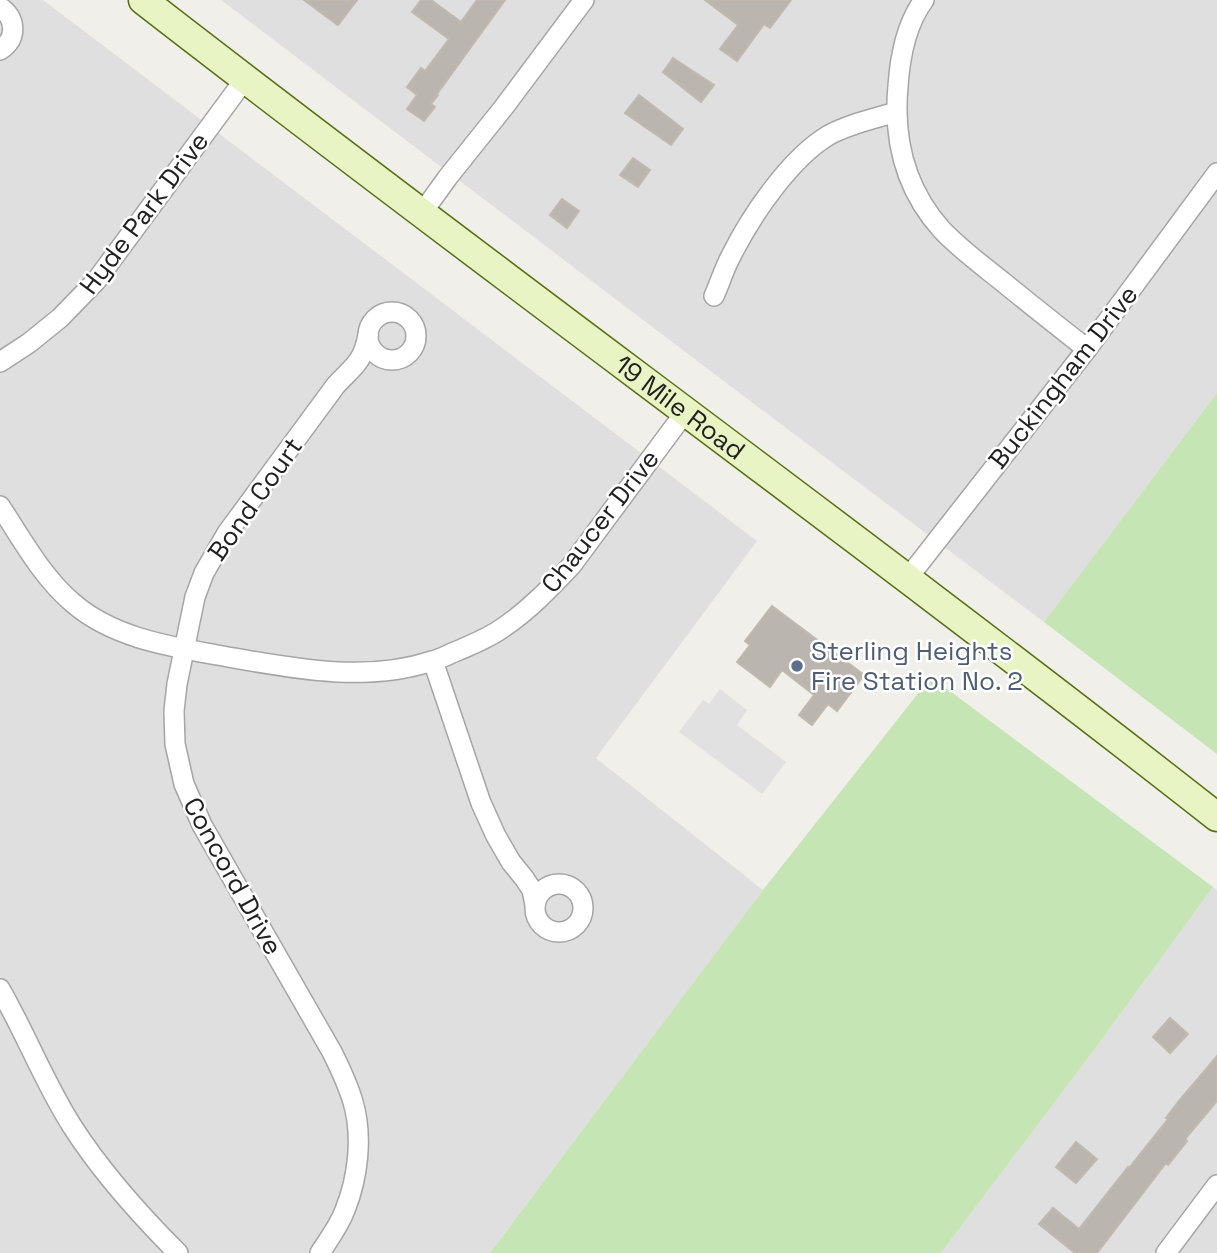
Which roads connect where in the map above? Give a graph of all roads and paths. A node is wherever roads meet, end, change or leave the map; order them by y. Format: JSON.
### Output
{"nodes":[{"id":1,"x":143,"y":0,"type":"edge"},
{"id":2,"x":584,"y":0,"type":"edge"},
{"id":3,"x":923,"y":0,"type":"edge"},
{"id":4,"x":0,"y":7,"type":"edge"},
{"id":5,"x":0,"y":50,"type":"edge"},
{"id":6,"x":245,"y":79,"type":"junction"},
{"id":7,"x":895,"y":112,"type":"junction"},
{"id":8,"x":1217,"y":173,"type":"edge"},
{"id":9,"x":422,"y":213,"type":"junction"},
{"id":10,"x":714,"y":296,"type":"dead end"},
{"id":11,"x":368,"y":335,"type":"junction"},
{"id":12,"x":1087,"y":349,"type":"junction"},
{"id":13,"x":386,"y":359,"type":"junction"},
{"id":14,"x":0,"y":362,"type":"edge"},
{"id":15,"x":357,"y":364,"type":"junction"},
{"id":16,"x":686,"y":411,"type":"junction"},
{"id":17,"x":0,"y":506,"type":"edge"},
{"id":18,"x":906,"y":579,"type":"junction"},
{"id":19,"x":183,"y":649,"type":"junction"},
{"id":20,"x":433,"y":661,"type":"junction"},
{"id":21,"x":1217,"y":817,"type":"edge"},
{"id":22,"x":524,"y":878,"type":"junction"},
{"id":23,"x":555,"y":883,"type":"junction"},
{"id":24,"x":535,"y":905,"type":"junction"},
{"id":25,"x":0,"y":989,"type":"edge"},
{"id":26,"x":1217,"y":1185,"type":"edge"},
{"id":27,"x":178,"y":1253,"type":"edge"},
{"id":28,"x":320,"y":1253,"type":"edge"},
{"id":29,"x":1166,"y":1253,"type":"edge"}],
"edges":[{"from":1,"to":6,"type":"street","name":"19 Mile Road"},
{"from":2,"to":9,"type":"street"},
{"from":3,"to":7,"type":"street"},
{"from":4,"to":5,"type":"street"},
{"from":6,"to":9,"type":"street","name":"19 Mile Road"},
{"from":6,"to":14,"type":"street","name":"Hyde Park Drive"},
{"from":7,"to":10,"type":"street"},
{"from":7,"to":12,"type":"street"},
{"from":8,"to":12,"type":"street","name":"Buckingham Drive"},
{"from":9,"to":16,"type":"street","name":"19 Mile Road"},
{"from":11,"to":13,"type":"street"},
{"from":11,"to":13,"type":"street","name":"Bond Court"},
{"from":11,"to":15,"type":"street","name":"Bond Court"},
{"from":12,"to":18,"type":"street","name":"Buckingham Drive"},
{"from":13,"to":15,"type":"street","name":"Bond Court"},
{"from":15,"to":19,"type":"street","name":"Bond Court"},
{"from":16,"to":18,"type":"street","name":"19 Mile Road"},
{"from":16,"to":20,"type":"street","name":"Chaucer Drive"},
{"from":17,"to":19,"type":"street"},
{"from":18,"to":21,"type":"street","name":"19 Mile Road"},
{"from":19,"to":20,"type":"street","name":"Chaucer Drive"},
{"from":19,"to":28,"type":"street","name":"Concord Drive"},
{"from":20,"to":22,"type":"street"},
{"from":22,"to":23,"type":"street"},
{"from":22,"to":24,"type":"street"},
{"from":23,"to":24,"type":"street"},
{"from":23,"to":24,"type":"street"},
{"from":25,"to":27,"type":"street"},
{"from":26,"to":29,"type":"street"}]}
